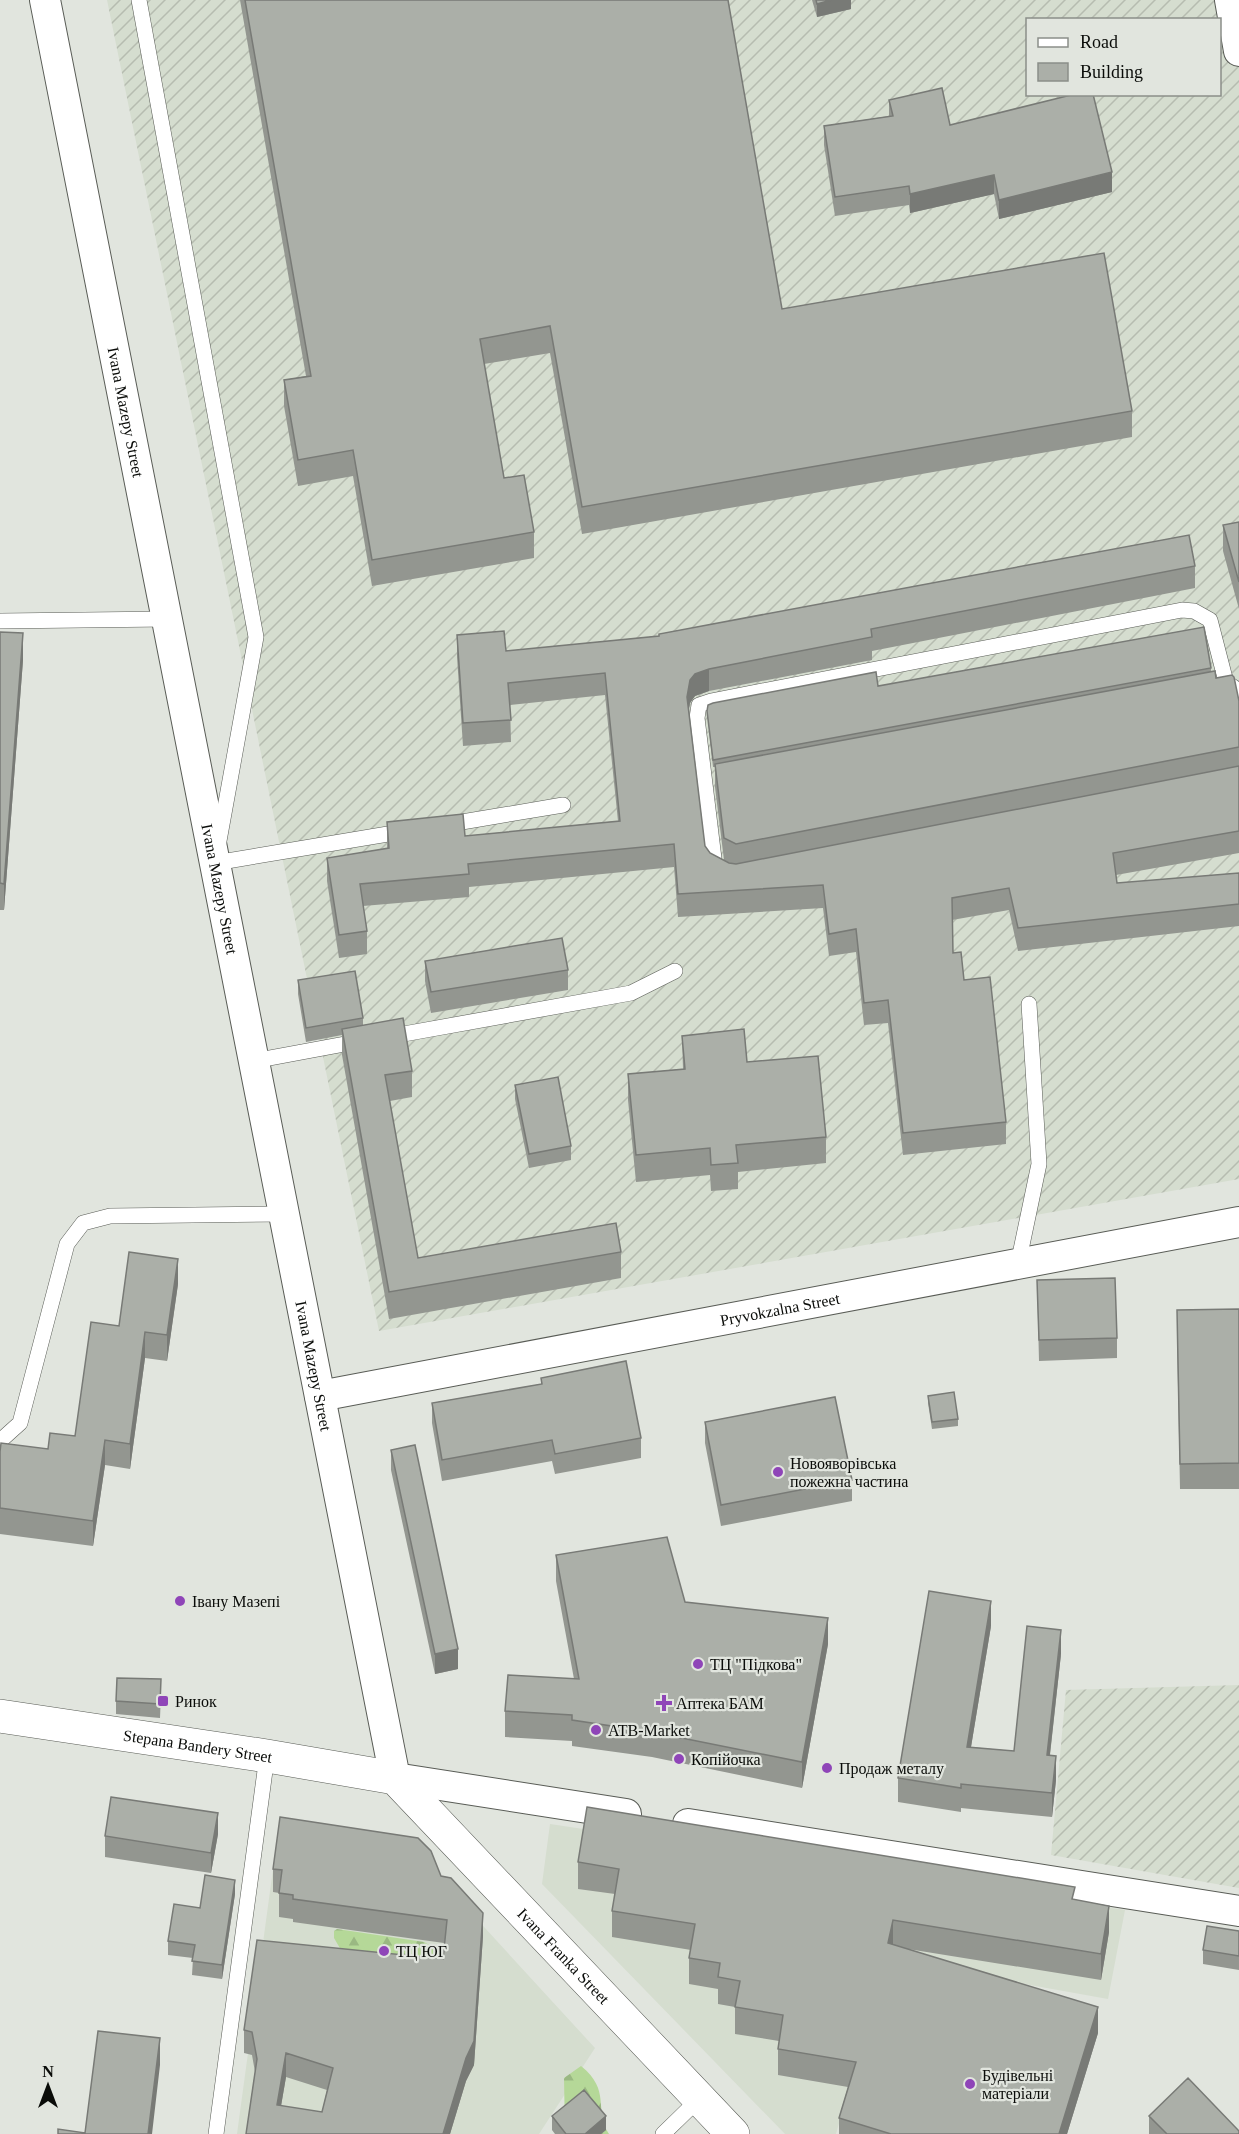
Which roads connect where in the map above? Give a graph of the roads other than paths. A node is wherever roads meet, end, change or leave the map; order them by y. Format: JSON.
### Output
{"nodes":[{"id":1,"x":45,"y":0,"type":"edge"},
{"id":2,"x":140,"y":0,"type":"edge"},
{"id":3,"x":1230,"y":0,"type":"edge"},
{"id":4,"x":1239,"y":51,"type":"edge"},
{"id":5,"x":167,"y":619,"type":"junction"},
{"id":6,"x":0,"y":621,"type":"edge"},
{"id":7,"x":1239,"y":691,"type":"edge"},
{"id":8,"x":563,"y":805,"type":"dead end"},
{"id":9,"x":215,"y":863,"type":"junction"},
{"id":10,"x":734,"y":877,"type":"edge"},
{"id":11,"x":675,"y":970,"type":"dead end"},
{"id":12,"x":1029,"y":1004,"type":"dead end"},
{"id":13,"x":254,"y":1060,"type":"junction"},
{"id":14,"x":284,"y":1214,"type":"junction"},
{"id":15,"x":1239,"y":1222,"type":"edge"},
{"id":16,"x":1018,"y":1264,"type":"junction"},
{"id":17,"x":320,"y":1396,"type":"junction"},
{"id":18,"x":0,"y":1441,"type":"edge"},
{"id":19,"x":0,"y":1716,"type":"edge"},
{"id":20,"x":267,"y":1756,"type":"junction"},
{"id":21,"x":395,"y":1778,"type":"junction"},
{"id":22,"x":1239,"y":1911,"type":"edge"},
{"id":23,"x":700,"y":2098,"type":"junction"},
{"id":24,"x":216,"y":2134,"type":"edge"},
{"id":25,"x":663,"y":2134,"type":"edge"},
{"id":26,"x":733,"y":2134,"type":"edge"}],
"edges":[{"from":1,"to":5,"type":"street","name":"Ivana Mazepy Street"},
{"from":2,"to":9,"type":"lane"},
{"from":3,"to":4,"type":"street"},
{"from":5,"to":6,"type":"lane"},
{"from":5,"to":9,"type":"street","name":"Ivana Mazepy Street"},
{"from":7,"to":10,"type":"lane"},
{"from":8,"to":9,"type":"lane"},
{"from":9,"to":13,"type":"street","name":"Ivana Mazepy Street"},
{"from":11,"to":13,"type":"lane"},
{"from":12,"to":16,"type":"lane"},
{"from":13,"to":14,"type":"street","name":"Ivana Mazepy Street"},
{"from":14,"to":17,"type":"street","name":"Ivana Mazepy Street"},
{"from":14,"to":18,"type":"lane"},
{"from":15,"to":16,"type":"street","name":"Pryvokzalna Street"},
{"from":16,"to":17,"type":"street","name":"Pryvokzalna Street"},
{"from":17,"to":21,"type":"street","name":"Ivana Mazepy Street"},
{"from":19,"to":20,"type":"street","name":"Stepana Bandery Street"},
{"from":20,"to":21,"type":"street","name":"Stepana Bandery Street"},
{"from":20,"to":24,"type":"lane"},
{"from":21,"to":22,"type":"street"},
{"from":21,"to":23,"type":"street","name":"Ivana Franka Street"},
{"from":23,"to":25,"type":"lane"},
{"from":23,"to":26,"type":"street","name":"Ivana Franka Street"}]}
